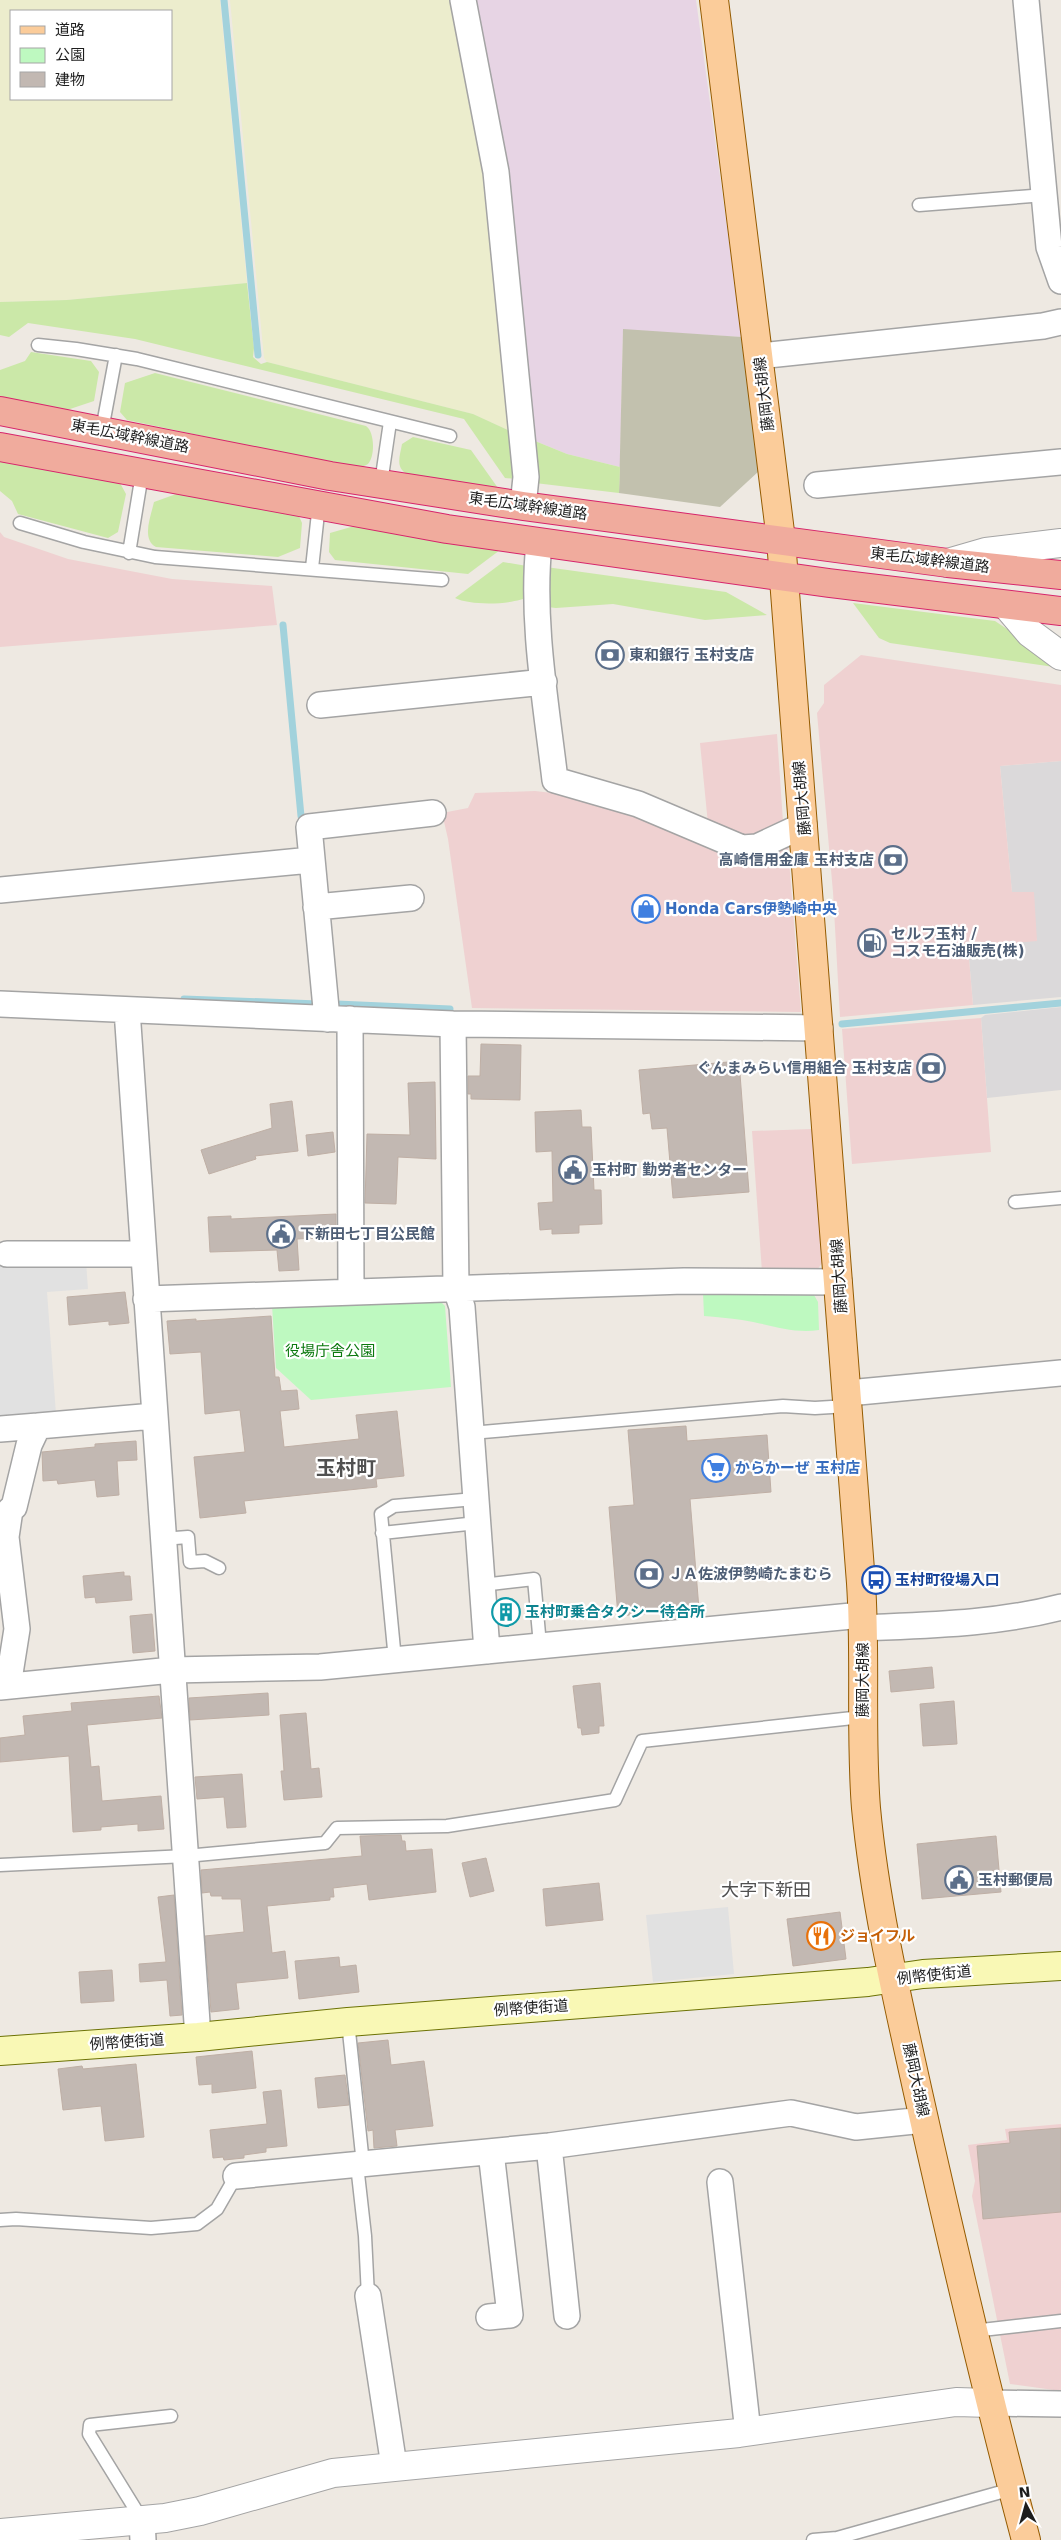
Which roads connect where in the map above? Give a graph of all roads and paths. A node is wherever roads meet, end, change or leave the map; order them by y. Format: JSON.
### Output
{"nodes":[{"id":1,"x":463,"y":0,"type":"edge"},
{"id":2,"x":714,"y":0,"type":"edge"},
{"id":3,"x":1026,"y":0,"type":"edge"},
{"id":4,"x":1045,"y":195,"type":"junction"},
{"id":5,"x":919,"y":205,"type":"dead end"},
{"id":6,"x":1061,"y":281,"type":"edge"},
{"id":7,"x":1061,"y":322,"type":"edge"},
{"id":8,"x":38,"y":345,"type":"dead end"},
{"id":9,"x":116,"y":355,"type":"junction"},
{"id":10,"x":760,"y":356,"type":"junction"},
{"id":11,"x":0,"y":411,"type":"edge"},
{"id":12,"x":390,"y":422,"type":"junction"},
{"id":13,"x":102,"y":430,"type":"junction"},
{"id":14,"x":450,"y":436,"type":"dead end"},
{"id":15,"x":0,"y":447,"type":"edge"},
{"id":16,"x":1061,"y":462,"type":"edge"},
{"id":17,"x":142,"y":474,"type":"junction"},
{"id":18,"x":381,"y":483,"type":"junction"},
{"id":19,"x":817,"y":485,"type":"dead end"},
{"id":20,"x":319,"y":504,"type":"junction"},
{"id":21,"x":524,"y":506,"type":"junction"},
{"id":22,"x":20,"y":523,"type":"dead end"},
{"id":23,"x":781,"y":540,"type":"junction"},
{"id":24,"x":539,"y":543,"type":"junction"},
{"id":25,"x":1061,"y":543,"type":"edge"},
{"id":26,"x":129,"y":553,"type":"junction"},
{"id":27,"x":948,"y":563,"type":"junction"},
{"id":28,"x":312,"y":568,"type":"junction"},
{"id":29,"x":1061,"y":575,"type":"edge"},
{"id":30,"x":784,"y":577,"type":"junction"},
{"id":31,"x":442,"y":580,"type":"dead end"},
{"id":32,"x":1007,"y":606,"type":"junction"},
{"id":33,"x":1061,"y":611,"type":"edge"},
{"id":34,"x":1061,"y":656,"type":"edge"},
{"id":35,"x":544,"y":682,"type":"junction"},
{"id":36,"x":320,"y":704,"type":"dead end"},
{"id":37,"x":433,"y":813,"type":"dead end"},
{"id":38,"x":804,"y":825,"type":"junction"},
{"id":39,"x":311,"y":860,"type":"junction"},
{"id":40,"x":0,"y":890,"type":"edge"},
{"id":41,"x":411,"y":898,"type":"dead end"},
{"id":42,"x":316,"y":907,"type":"junction"},
{"id":43,"x":0,"y":1004,"type":"edge"},
{"id":44,"x":127,"y":1010,"type":"junction"},
{"id":45,"x":339,"y":1019,"type":"junction"},
{"id":46,"x":453,"y":1024,"type":"junction"},
{"id":47,"x":820,"y":1028,"type":"junction"},
{"id":48,"x":1061,"y":1198,"type":"edge"},
{"id":49,"x":1015,"y":1202,"type":"dead end"},
{"id":50,"x":8,"y":1254,"type":"dead end"},
{"id":51,"x":143,"y":1254,"type":"junction"},
{"id":52,"x":839,"y":1282,"type":"junction"},
{"id":53,"x":456,"y":1289,"type":"junction"},
{"id":54,"x":350,"y":1292,"type":"junction"},
{"id":55,"x":146,"y":1299,"type":"junction"},
{"id":56,"x":1061,"y":1373,"type":"edge"},
{"id":57,"x":848,"y":1400,"type":"junction"},
{"id":58,"x":154,"y":1416,"type":"junction"},
{"id":59,"x":38,"y":1426,"type":"junction"},
{"id":60,"x":0,"y":1430,"type":"edge"},
{"id":61,"x":471,"y":1433,"type":"junction"},
{"id":62,"x":476,"y":1511,"type":"junction"},
{"id":63,"x":3,"y":1533,"type":"edge"},
{"id":64,"x":382,"y":1533,"type":"junction"},
{"id":65,"x":162,"y":1539,"type":"junction"},
{"id":66,"x":219,"y":1568,"type":"dead end"},
{"id":67,"x":482,"y":1585,"type":"junction"},
{"id":68,"x":1061,"y":1608,"type":"edge"},
{"id":69,"x":863,"y":1622,"type":"junction"},
{"id":70,"x":540,"y":1646,"type":"junction"},
{"id":71,"x":487,"y":1651,"type":"junction"},
{"id":72,"x":396,"y":1660,"type":"junction"},
{"id":73,"x":172,"y":1670,"type":"junction"},
{"id":74,"x":4,"y":1686,"type":"edge"},
{"id":75,"x":862,"y":1717,"type":"junction"},
{"id":76,"x":186,"y":1856,"type":"junction"},
{"id":77,"x":0,"y":1865,"type":"edge"},
{"id":78,"x":1061,"y":1966,"type":"edge"},
{"id":79,"x":894,"y":1979,"type":"junction"},
{"id":80,"x":348,"y":2022,"type":"junction"},
{"id":81,"x":198,"y":2037,"type":"junction"},
{"id":82,"x":0,"y":2051,"type":"edge"},
{"id":83,"x":924,"y":2120,"type":"junction"},
{"id":84,"x":549,"y":2146,"type":"junction"},
{"id":85,"x":491,"y":2152,"type":"junction"},
{"id":86,"x":360,"y":2164,"type":"junction"},
{"id":87,"x":236,"y":2176,"type":"joint"},
{"id":88,"x":720,"y":2182,"type":"dead end"},
{"id":89,"x":0,"y":2220,"type":"edge"},
{"id":90,"x":368,"y":2296,"type":"joint"},
{"id":91,"x":567,"y":2316,"type":"dead end"},
{"id":92,"x":489,"y":2317,"type":"dead end"},
{"id":93,"x":1061,"y":2321,"type":"edge"},
{"id":94,"x":973,"y":2331,"type":"junction"},
{"id":95,"x":990,"y":2403,"type":"junction"},
{"id":96,"x":1061,"y":2404,"type":"edge"},
{"id":97,"x":171,"y":2416,"type":"dead end"},
{"id":98,"x":748,"y":2432,"type":"junction"},
{"id":99,"x":394,"y":2466,"type":"junction"},
{"id":100,"x":1012,"y":2489,"type":"junction"},
{"id":101,"x":142,"y":2530,"type":"edge"},
{"id":102,"x":0,"y":2533,"type":"edge"},
{"id":103,"x":813,"y":2540,"type":"edge"},
{"id":104,"x":1026,"y":2540,"type":"edge"}],
"edges":[{"from":1,"to":21,"type":"street"},
{"from":2,"to":10,"type":"main road","name":"藤岡大胡線"},
{"from":3,"to":4,"type":"street"},
{"from":4,"to":5,"type":"lane"},
{"from":4,"to":6,"type":"street"},
{"from":7,"to":10,"type":"street"},
{"from":8,"to":9,"type":"lane"},
{"from":9,"to":12,"type":"lane"},
{"from":9,"to":13,"type":"lane"},
{"from":10,"to":23,"type":"main road","name":"藤岡大胡線"},
{"from":11,"to":13,"type":"highway","name":"東毛広域幹線道路"},
{"from":12,"to":14,"type":"lane"},
{"from":12,"to":18,"type":"lane"},
{"from":13,"to":18,"type":"highway","name":"東毛広域幹線道路"},
{"from":15,"to":17,"type":"highway"},
{"from":16,"to":19,"type":"street"},
{"from":17,"to":20,"type":"highway"},
{"from":17,"to":26,"type":"lane"},
{"from":18,"to":21,"type":"highway","name":"東毛広域幹線道路"},
{"from":20,"to":24,"type":"highway"},
{"from":20,"to":28,"type":"lane"},
{"from":21,"to":23,"type":"highway","name":"東毛広域幹線道路"},
{"from":22,"to":26,"type":"lane"},
{"from":23,"to":27,"type":"highway","name":"東毛広域幹線道路"},
{"from":23,"to":30,"type":"main road","name":"藤岡大胡線"},
{"from":24,"to":30,"type":"highway"},
{"from":24,"to":35,"type":"street"},
{"from":25,"to":27,"type":"street"},
{"from":26,"to":28,"type":"lane"},
{"from":27,"to":29,"type":"highway","name":"東毛広域幹線道路"},
{"from":28,"to":31,"type":"lane"},
{"from":30,"to":32,"type":"highway"},
{"from":30,"to":38,"type":"main road","name":"藤岡大胡線"},
{"from":32,"to":33,"type":"highway"},
{"from":32,"to":34,"type":"street"},
{"from":35,"to":36,"type":"street"},
{"from":35,"to":38,"type":"street"},
{"from":37,"to":39,"type":"street"},
{"from":38,"to":47,"type":"main road","name":"藤岡大胡線"},
{"from":39,"to":40,"type":"street"},
{"from":39,"to":42,"type":"street"},
{"from":41,"to":42,"type":"street"},
{"from":42,"to":45,"type":"street"},
{"from":43,"to":44,"type":"street"},
{"from":44,"to":45,"type":"street"},
{"from":44,"to":51,"type":"street"},
{"from":45,"to":46,"type":"street"},
{"from":45,"to":54,"type":"street"},
{"from":46,"to":47,"type":"street"},
{"from":46,"to":53,"type":"street"},
{"from":47,"to":52,"type":"main road","name":"藤岡大胡線"},
{"from":48,"to":49,"type":"lane"},
{"from":50,"to":51,"type":"street"},
{"from":51,"to":55,"type":"street"},
{"from":52,"to":53,"type":"street"},
{"from":52,"to":57,"type":"main road","name":"藤岡大胡線"},
{"from":53,"to":54,"type":"street"},
{"from":53,"to":61,"type":"street"},
{"from":54,"to":55,"type":"street"},
{"from":55,"to":58,"type":"street"},
{"from":56,"to":57,"type":"street"},
{"from":57,"to":61,"type":"lane"},
{"from":57,"to":69,"type":"main road","name":"藤岡大胡線"},
{"from":58,"to":59,"type":"street"},
{"from":58,"to":65,"type":"street"},
{"from":59,"to":60,"type":"street"},
{"from":59,"to":63,"type":"street"},
{"from":61,"to":62,"type":"street"},
{"from":62,"to":64,"type":"lane"},
{"from":62,"to":64,"type":"lane"},
{"from":62,"to":67,"type":"street"},
{"from":63,"to":74,"type":"street"},
{"from":64,"to":72,"type":"lane"},
{"from":65,"to":66,"type":"lane"},
{"from":65,"to":73,"type":"street"},
{"from":67,"to":70,"type":"lane"},
{"from":67,"to":71,"type":"street"},
{"from":68,"to":69,"type":"street"},
{"from":69,"to":70,"type":"street"},
{"from":69,"to":75,"type":"main road","name":"藤岡大胡線"},
{"from":70,"to":71,"type":"street"},
{"from":71,"to":72,"type":"street"},
{"from":72,"to":73,"type":"street"},
{"from":73,"to":74,"type":"street"},
{"from":73,"to":76,"type":"street"},
{"from":75,"to":76,"type":"lane"},
{"from":75,"to":79,"type":"main road","name":"藤岡大胡線"},
{"from":76,"to":77,"type":"lane"},
{"from":76,"to":81,"type":"street"},
{"from":78,"to":79,"type":"main road","name":"例幣使街道"},
{"from":79,"to":80,"type":"main road","name":"例幣使街道"},
{"from":79,"to":83,"type":"main road","name":"藤岡大胡線"},
{"from":80,"to":81,"type":"main road","name":"例幣使街道"},
{"from":80,"to":86,"type":"lane"},
{"from":81,"to":82,"type":"main road","name":"例幣使街道"},
{"from":83,"to":84,"type":"street"},
{"from":83,"to":94,"type":"main road","name":"藤岡大胡線"},
{"from":84,"to":85,"type":"street"},
{"from":84,"to":91,"type":"street"},
{"from":85,"to":86,"type":"street"},
{"from":85,"to":92,"type":"street"},
{"from":86,"to":87,"type":"street"},
{"from":86,"to":90,"type":"lane"},
{"from":87,"to":89,"type":"lane"},
{"from":88,"to":98,"type":"street"},
{"from":90,"to":99,"type":"street"},
{"from":93,"to":94,"type":"lane"},
{"from":94,"to":95,"type":"main road","name":"藤岡大胡線"},
{"from":95,"to":96,"type":"street"},
{"from":95,"to":98,"type":"street"},
{"from":95,"to":100,"type":"main road","name":"藤岡大胡線"},
{"from":97,"to":101,"type":"lane"},
{"from":98,"to":99,"type":"street"},
{"from":99,"to":101,"type":"street"},
{"from":100,"to":103,"type":"lane"},
{"from":100,"to":104,"type":"main road","name":"藤岡大胡線"},
{"from":101,"to":102,"type":"street"}]}
